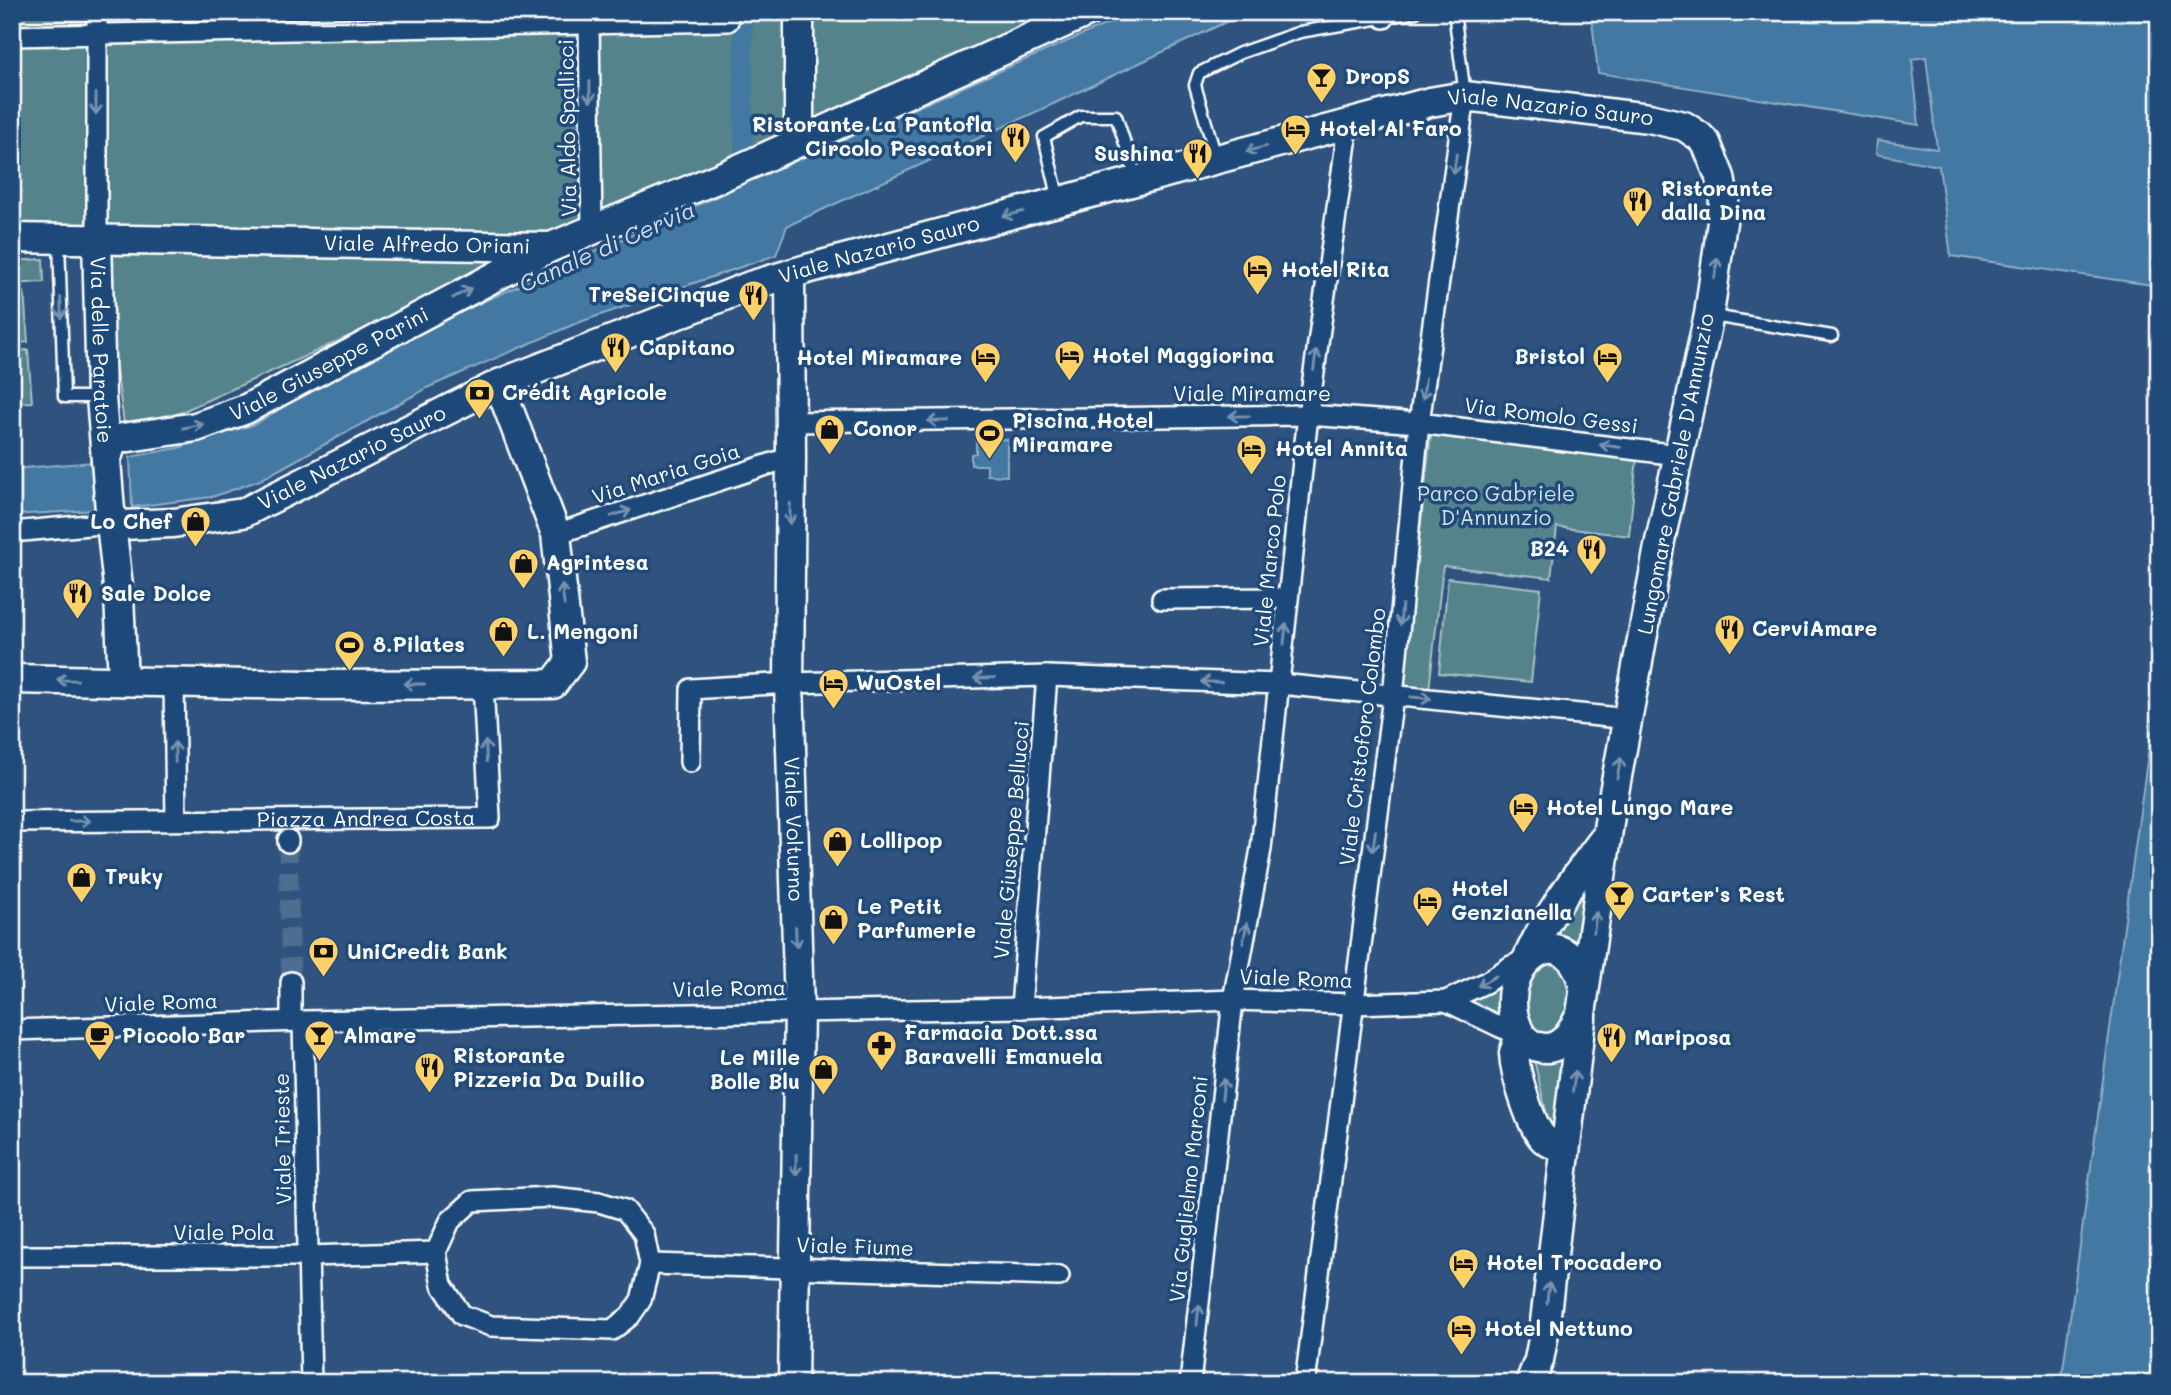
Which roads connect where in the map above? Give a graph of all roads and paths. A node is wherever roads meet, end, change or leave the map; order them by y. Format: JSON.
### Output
{"nodes":[{"id":1,"x":97,"y":12,"type":"edge"},
{"id":2,"x":799,"y":12,"type":"edge"},
{"id":3,"x":1088,"y":12,"type":"edge"},
{"id":4,"x":1416,"y":12,"type":"edge"},
{"id":5,"x":1454,"y":12,"type":"edge"},
{"id":6,"x":1384,"y":15,"type":"edge"},
{"id":7,"x":446,"y":20,"type":"edge"},
{"id":8,"x":728,"y":21,"type":"dead end"},
{"id":9,"x":589,"y":24,"type":"junction"},
{"id":10,"x":12,"y":36,"type":"edge"},
{"id":11,"x":96,"y":36,"type":"junction"},
{"id":12,"x":1465,"y":96,"type":"junction"},
{"id":13,"x":1684,"y":126,"type":"joint"},
{"id":14,"x":1340,"y":127,"type":"junction"},
{"id":15,"x":799,"y":142,"type":"junction"},
{"id":16,"x":1217,"y":159,"type":"junction"},
{"id":17,"x":1137,"y":181,"type":"junction"},
{"id":18,"x":1059,"y":201,"type":"junction"},
{"id":19,"x":592,"y":231,"type":"junction"},
{"id":20,"x":12,"y":238,"type":"edge"},
{"id":21,"x":97,"y":238,"type":"junction"},
{"id":22,"x":59,"y":239,"type":"junction"},
{"id":23,"x":551,"y":247,"type":"junction"},
{"id":24,"x":798,"y":271,"type":"junction"},
{"id":25,"x":1709,"y":315,"type":"junction"},
{"id":26,"x":1832,"y":336,"type":"dead end"},
{"id":27,"x":499,"y":384,"type":"junction"},
{"id":28,"x":103,"y":407,"type":"junction"},
{"id":29,"x":1308,"y":415,"type":"junction"},
{"id":30,"x":791,"y":422,"type":"junction"},
{"id":31,"x":1419,"y":423,"type":"junction"},
{"id":32,"x":126,"y":437,"type":"junction"},
{"id":33,"x":1678,"y":455,"type":"junction"},
{"id":34,"x":791,"y":457,"type":"junction"},
{"id":35,"x":106,"y":460,"type":"junction"},
{"id":36,"x":111,"y":518,"type":"junction"},
{"id":37,"x":12,"y":532,"type":"edge"},
{"id":38,"x":556,"y":534,"type":"junction"},
{"id":39,"x":1288,"y":598,"type":"junction"},
{"id":40,"x":1162,"y":599,"type":"dead end"},
{"id":41,"x":1047,"y":677,"type":"junction"},
{"id":42,"x":12,"y":679,"type":"edge"},
{"id":43,"x":123,"y":681,"type":"junction"},
{"id":44,"x":174,"y":682,"type":"junction"},
{"id":45,"x":789,"y":683,"type":"junction"},
{"id":46,"x":483,"y":684,"type":"junction"},
{"id":47,"x":1280,"y":684,"type":"junction"},
{"id":48,"x":1394,"y":696,"type":"junction"},
{"id":49,"x":1629,"y":719,"type":"junction"},
{"id":50,"x":690,"y":761,"type":"dead end"},
{"id":51,"x":176,"y":820,"type":"junction"},
{"id":52,"x":12,"y":822,"type":"edge"},
{"id":53,"x":1607,"y":835,"type":"junction"},
{"id":54,"x":1527,"y":960,"type":"junction"},
{"id":55,"x":291,"y":982,"type":"tunnel mouth"},
{"id":56,"x":1233,"y":1000,"type":"junction"},
{"id":57,"x":1446,"y":1001,"type":"junction"},
{"id":58,"x":1583,"y":1002,"type":"junction"},
{"id":59,"x":1352,"y":1004,"type":"junction"},
{"id":60,"x":1021,"y":1008,"type":"junction"},
{"id":61,"x":799,"y":1010,"type":"junction"},
{"id":62,"x":297,"y":1021,"type":"junction"},
{"id":63,"x":12,"y":1030,"type":"edge"},
{"id":64,"x":1520,"y":1035,"type":"junction"},
{"id":65,"x":1564,"y":1148,"type":"junction"},
{"id":66,"x":436,"y":1252,"type":"junction"},
{"id":67,"x":12,"y":1256,"type":"edge"},
{"id":68,"x":309,"y":1256,"type":"junction"},
{"id":69,"x":650,"y":1264,"type":"junction"},
{"id":70,"x":794,"y":1268,"type":"junction"},
{"id":71,"x":1059,"y":1276,"type":"dead end"},
{"id":72,"x":311,"y":1383,"type":"edge"},
{"id":73,"x":793,"y":1383,"type":"edge"},
{"id":74,"x":1190,"y":1383,"type":"edge"},
{"id":75,"x":1305,"y":1383,"type":"edge"},
{"id":76,"x":1530,"y":1383,"type":"edge"}],
"edges":[{"from":1,"to":11,"type":"street"},
{"from":2,"to":15,"type":"street"},
{"from":3,"to":15,"type":"street","name":"Viale Alfredo Oriani"},
{"from":4,"to":6,"type":"lane"},
{"from":5,"to":12,"type":"lane"},
{"from":6,"to":16,"type":"lane"},
{"from":7,"to":9,"type":"street"},
{"from":7,"to":11,"type":"street"},
{"from":8,"to":9,"type":"street"},
{"from":9,"to":19,"type":"street","name":"Via Aldo Spallicci","one_way":true},
{"from":10,"to":11,"type":"street"},
{"from":11,"to":21,"type":"street","one_way":true},
{"from":12,"to":13,"type":"street","name":"Viale Nazario Sauro"},
{"from":12,"to":14,"type":"street","name":"Viale Nazario Sauro"},
{"from":12,"to":31,"type":"street","name":"Viale Cristoforo Colombo","one_way":true},
{"from":25,"to":13,"type":"street","name":"Lungomare Gabriele D'Annunzio","one_way":true},
{"from":14,"to":16,"type":"street","name":"Viale Nazario Sauro","one_way":true},
{"from":29,"to":14,"type":"street","name":"Viale Marco Polo","one_way":true},
{"from":15,"to":19,"type":"street","name":"Viale Alfredo Oriani"},
{"from":16,"to":17,"type":"street","name":"Viale Nazario Sauro"},
{"from":17,"to":18,"type":"street","name":"Viale Nazario Sauro"},
{"from":17,"to":18,"type":"lane"},
{"from":18,"to":24,"type":"street","name":"Viale Nazario Sauro","one_way":true},
{"from":19,"to":23,"type":"street","name":"Viale Alfredo Oriani"},
{"from":20,"to":22,"type":"street","name":"Viale Alfredo Oriani"},
{"from":21,"to":22,"type":"street","name":"Viale Alfredo Oriani"},
{"from":21,"to":23,"type":"street","name":"Viale Alfredo Oriani"},
{"from":21,"to":28,"type":"street","name":"Via delle Paratoie"},
{"from":22,"to":28,"type":"lane","one_way":true},
{"from":32,"to":23,"type":"street","name":"Viale Giuseppe Parini","one_way":true},
{"from":24,"to":27,"type":"street","name":"Viale Nazario Sauro"},
{"from":24,"to":30,"type":"street","name":"Viale Volturno"},
{"from":25,"to":26,"type":"lane"},
{"from":25,"to":33,"type":"street","name":"Lungomare Gabriele D'Annunzio"},
{"from":27,"to":36,"type":"street","name":"Viale Nazario Sauro"},
{"from":27,"to":38,"type":"street"},
{"from":28,"to":32,"type":"street"},
{"from":28,"to":35,"type":"street","name":"Via delle Paratoie"},
{"from":29,"to":30,"type":"street","name":"Viale Miramare","one_way":true},
{"from":29,"to":31,"type":"street","name":"Viale Miramare"},
{"from":29,"to":39,"type":"street","name":"Viale Marco Polo"},
{"from":30,"to":34,"type":"street","name":"Viale Volturno"},
{"from":33,"to":31,"type":"street","name":"Via Romolo Gessi","one_way":true},
{"from":31,"to":48,"type":"street","name":"Viale Cristoforo Colombo","one_way":true},
{"from":32,"to":35,"type":"street"},
{"from":33,"to":49,"type":"street","name":"Lungomare Gabriele D'Annunzio"},
{"from":38,"to":34,"type":"street","name":"Via Maria Goia","one_way":true},
{"from":34,"to":45,"type":"street","name":"Viale Volturno","one_way":true},
{"from":35,"to":36,"type":"street","name":"Via delle Paratoie"},
{"from":36,"to":37,"type":"street"},
{"from":36,"to":43,"type":"street","name":"Via delle Paratoie"},
{"from":46,"to":38,"type":"street","one_way":true},
{"from":39,"to":40,"type":"street"},
{"from":47,"to":39,"type":"street","name":"Viale Marco Polo","one_way":true},
{"from":41,"to":45,"type":"street","one_way":true},
{"from":47,"to":41,"type":"street","one_way":true},
{"from":41,"to":60,"type":"street","name":"Viale Giuseppe Bellucci"},
{"from":43,"to":42,"type":"street","one_way":true},
{"from":43,"to":44,"type":"street"},
{"from":46,"to":44,"type":"street","one_way":true},
{"from":51,"to":44,"type":"street","one_way":true},
{"from":45,"to":50,"type":"street"},
{"from":45,"to":61,"type":"street","name":"Viale Volturno","one_way":true},
{"from":51,"to":46,"type":"street","name":"Piazza Andrea Costa","one_way":true},
{"from":47,"to":48,"type":"street"},
{"from":56,"to":47,"type":"street","name":"Viale Marco Polo","one_way":true},
{"from":48,"to":49,"type":"street","one_way":true},
{"from":48,"to":59,"type":"street","name":"Viale Cristoforo Colombo","one_way":true},
{"from":53,"to":49,"type":"street","name":"Lungomare Gabriele D'Annunzio","one_way":true},
{"from":52,"to":51,"type":"street","name":"Piazza Andrea Costa","one_way":true},
{"from":53,"to":54,"type":"street","name":"Lungomare Gabriele D'Annunzio"},
{"from":58,"to":53,"type":"street","name":"Lungomare Gabriele D'Annunzio","one_way":true},
{"from":54,"to":57,"type":"street","name":"Viale Roma","one_way":true},
{"from":54,"to":58,"type":"street"},
{"from":54,"to":64,"type":"street"},
{"from":55,"to":62,"type":"street","name":"Viale Trieste"},
{"from":56,"to":59,"type":"street","name":"Viale Roma"},
{"from":56,"to":60,"type":"street","name":"Viale Roma"},
{"from":74,"to":56,"type":"street","name":"Via Guglielmo Marconi","one_way":true},
{"from":57,"to":59,"type":"street","name":"Viale Roma"},
{"from":57,"to":64,"type":"street","name":"Viale Roma"},
{"from":58,"to":64,"type":"street"},
{"from":65,"to":58,"type":"street","name":"Lungomare Gabriele D'Annunzio","one_way":true},
{"from":59,"to":75,"type":"street","name":"Viale Cristoforo Colombo"},
{"from":60,"to":61,"type":"street","name":"Viale Roma"},
{"from":61,"to":62,"type":"street","name":"Viale Roma"},
{"from":61,"to":70,"type":"street","name":"Viale Volturno","one_way":true},
{"from":62,"to":63,"type":"street","name":"Viale Roma"},
{"from":62,"to":68,"type":"street","name":"Viale Trieste"},
{"from":64,"to":65,"type":"street"},
{"from":76,"to":65,"type":"street","name":"Lungomare Gabriele D'Annunzio","one_way":true},
{"from":66,"to":68,"type":"street","name":"Viale Pola"},
{"from":66,"to":69,"type":"street"},
{"from":66,"to":69,"type":"street"},
{"from":67,"to":68,"type":"street","name":"Viale Pola"},
{"from":68,"to":72,"type":"street","name":"Viale Trieste"},
{"from":69,"to":70,"type":"street","name":"Viale Fiume"},
{"from":70,"to":71,"type":"street","name":"Viale Fiume"},
{"from":70,"to":73,"type":"street","name":"Viale Volturno"}]}
